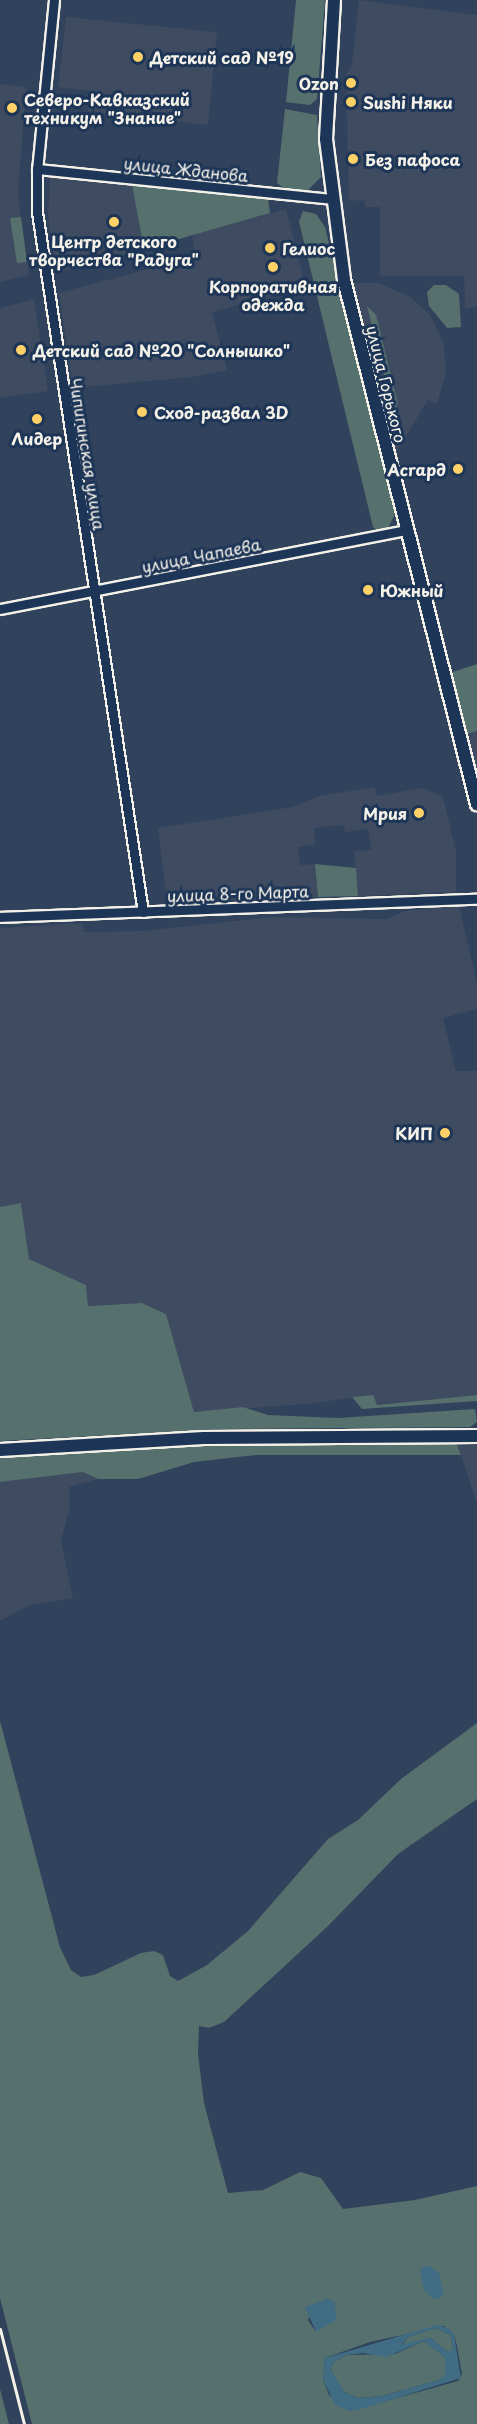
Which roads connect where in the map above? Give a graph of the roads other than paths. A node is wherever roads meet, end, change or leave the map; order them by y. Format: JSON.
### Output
{"nodes":[{"id":1,"x":54,"y":0,"type":"edge"},
{"id":2,"x":334,"y":0,"type":"edge"},
{"id":3,"x":37,"y":169,"type":"junction"},
{"id":4,"x":331,"y":199,"type":"junction"},
{"id":5,"x":407,"y":530,"type":"junction"},
{"id":6,"x":95,"y":591,"type":"junction"},
{"id":7,"x":0,"y":609,"type":"edge"},
{"id":8,"x":477,"y":804,"type":"edge"},
{"id":9,"x":477,"y":899,"type":"edge"},
{"id":10,"x":143,"y":912,"type":"junction"},
{"id":11,"x":0,"y":917,"type":"edge"},
{"id":12,"x":477,"y":1436,"type":"edge"},
{"id":13,"x":0,"y":1450,"type":"edge"}],
"edges":[{"from":1,"to":3,"type":"street","name":"Чипигинская улица"},
{"from":2,"to":4,"type":"main road","name":"улица Горького"},
{"from":3,"to":4,"type":"street","name":"улица Жданова"},
{"from":3,"to":6,"type":"street","name":"Чипигинская улица"},
{"from":4,"to":5,"type":"main road","name":"улица Горького"},
{"from":5,"to":6,"type":"street","name":"улица Чапаева"},
{"from":5,"to":8,"type":"main road","name":"улица Горького"},
{"from":6,"to":7,"type":"street","name":"улица Чапаева"},
{"from":6,"to":10,"type":"street","name":"Чипигинская улица"},
{"from":9,"to":10,"type":"street","name":"улица 8-го Марта"},
{"from":10,"to":11,"type":"street","name":"улица 8-го Марта"},
{"from":12,"to":13,"type":"main road"}]}
